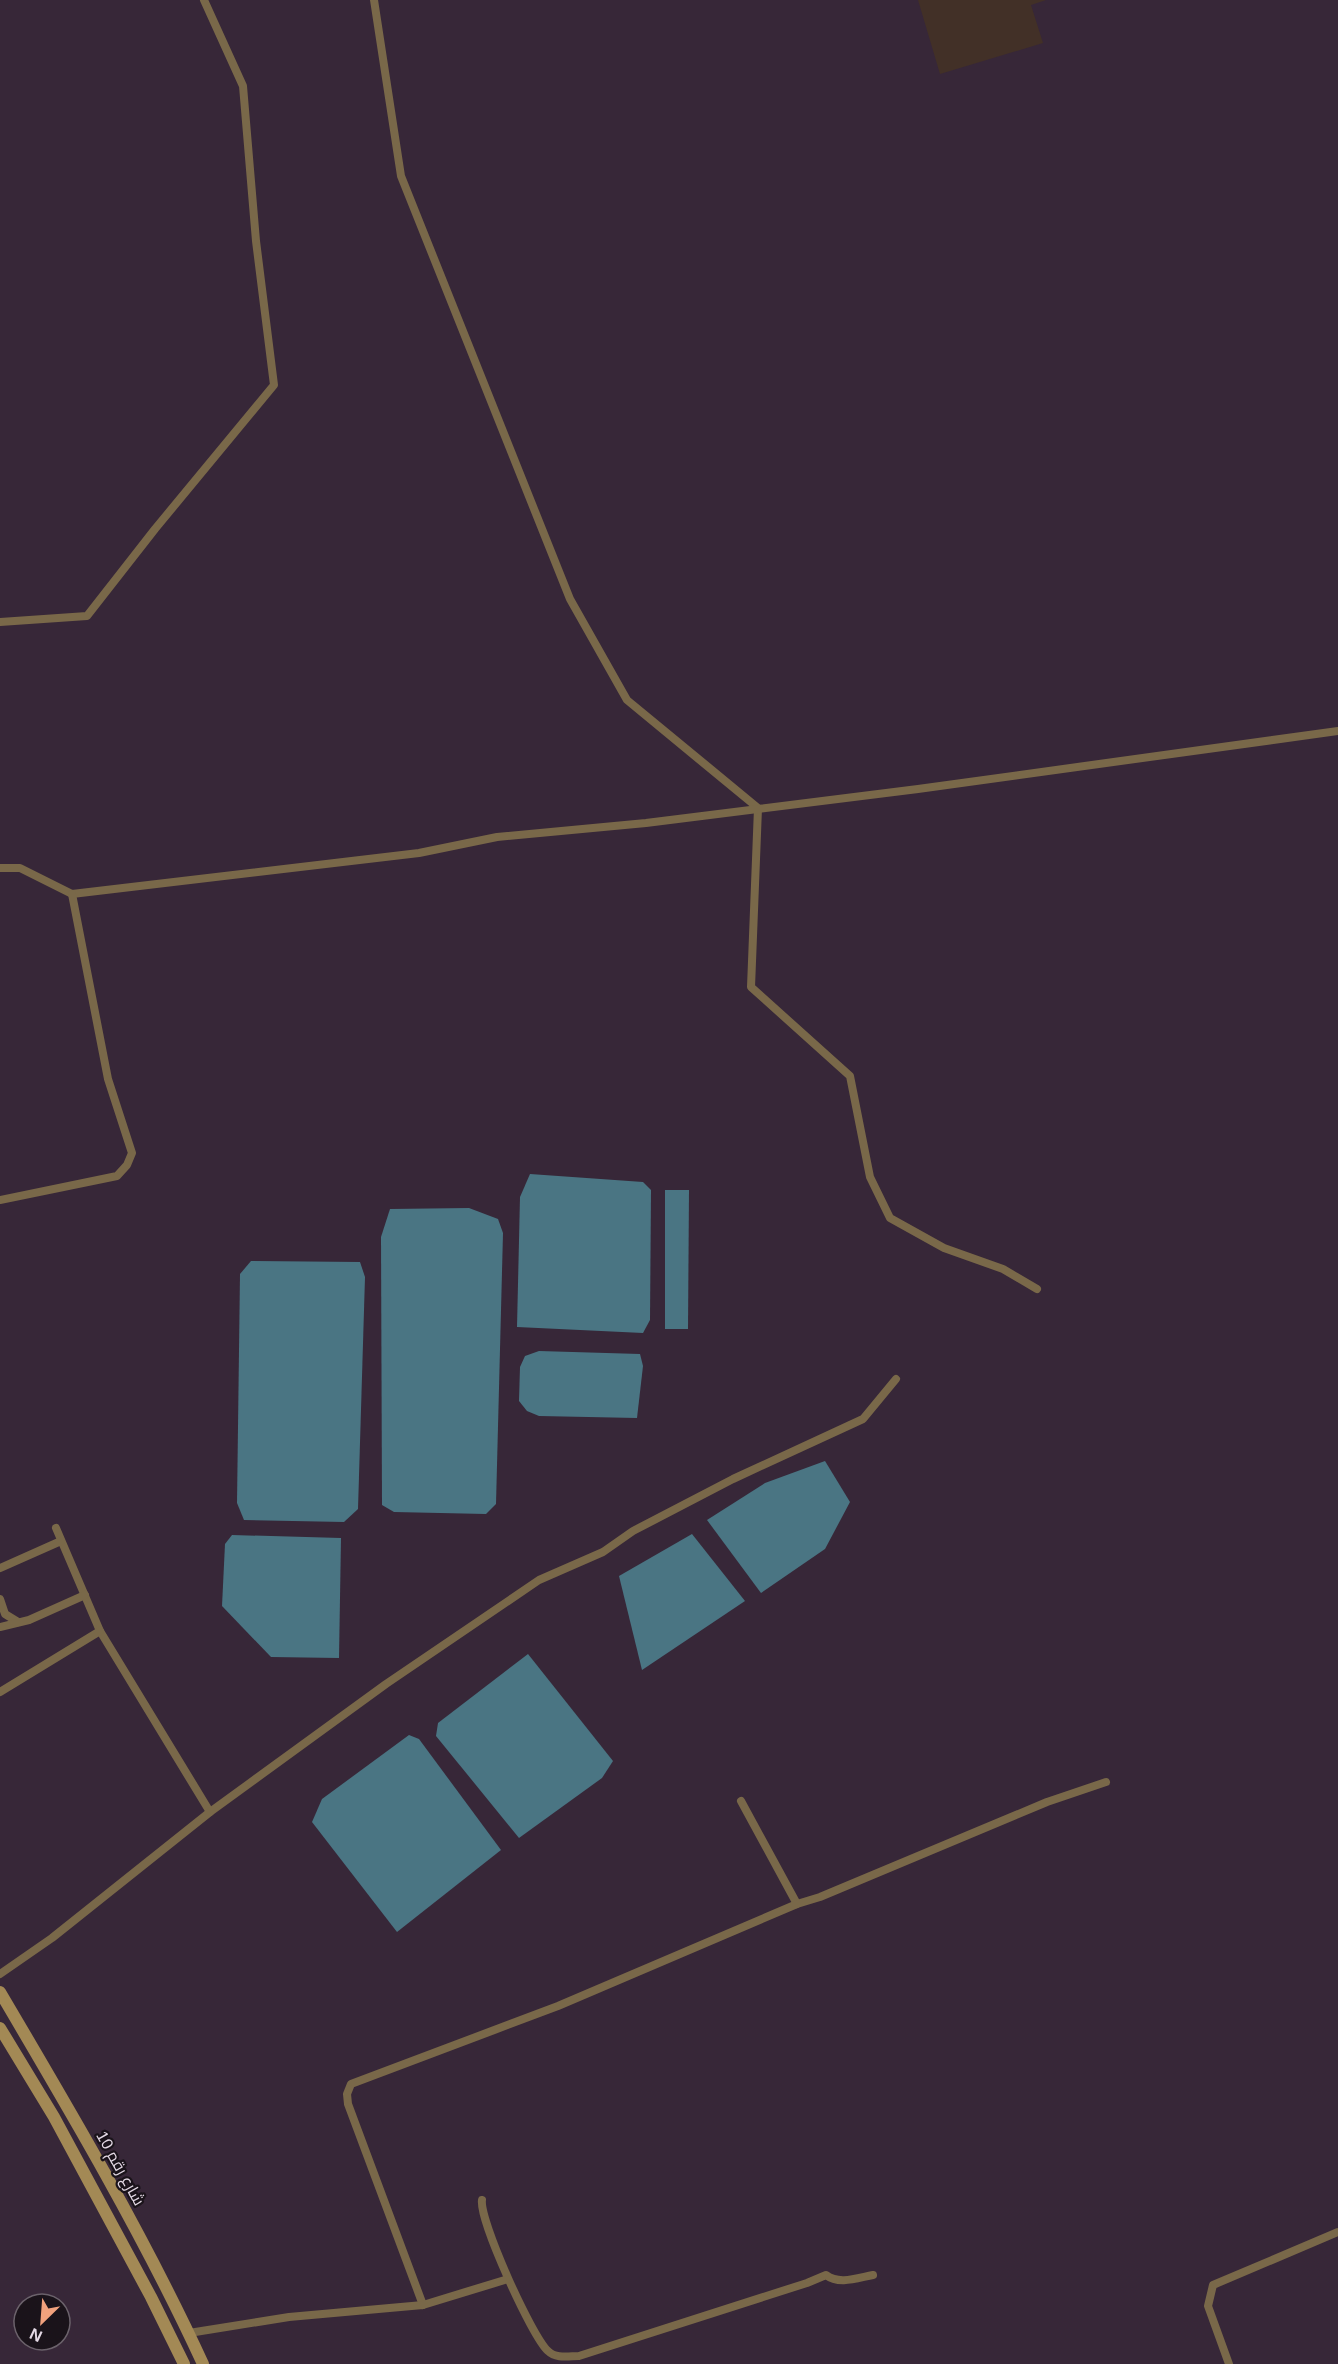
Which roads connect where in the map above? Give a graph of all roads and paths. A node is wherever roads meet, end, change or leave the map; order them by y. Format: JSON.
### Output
{"nodes":[{"id":1,"x":204,"y":0,"type":"edge"},
{"id":2,"x":374,"y":0,"type":"edge"},
{"id":3,"x":0,"y":622,"type":"edge"},
{"id":4,"x":1338,"y":731,"type":"edge"},
{"id":5,"x":758,"y":808,"type":"junction"},
{"id":6,"x":0,"y":868,"type":"edge"},
{"id":7,"x":72,"y":894,"type":"junction"},
{"id":8,"x":0,"y":1200,"type":"edge"},
{"id":9,"x":1037,"y":1289,"type":"dead end"},
{"id":10,"x":896,"y":1379,"type":"dead end"},
{"id":11,"x":56,"y":1528,"type":"dead end"},
{"id":12,"x":61,"y":1541,"type":"junction"},
{"id":13,"x":0,"y":1568,"type":"edge"},
{"id":14,"x":85,"y":1596,"type":"junction"},
{"id":15,"x":0,"y":1599,"type":"edge"},
{"id":16,"x":18,"y":1622,"type":"junction"},
{"id":17,"x":0,"y":1627,"type":"edge"},
{"id":18,"x":100,"y":1631,"type":"junction"},
{"id":19,"x":0,"y":1692,"type":"edge"},
{"id":20,"x":1106,"y":1782,"type":"dead end"},
{"id":21,"x":741,"y":1801,"type":"dead end"},
{"id":22,"x":210,"y":1812,"type":"junction"},
{"id":23,"x":797,"y":1904,"type":"junction"},
{"id":24,"x":0,"y":1974,"type":"edge"},
{"id":25,"x":0,"y":1992,"type":"edge"},
{"id":26,"x":0,"y":2028,"type":"edge"},
{"id":27,"x":482,"y":2200,"type":"dead end"},
{"id":28,"x":1338,"y":2232,"type":"edge"},
{"id":29,"x":873,"y":2275,"type":"dead end"},
{"id":30,"x":508,"y":2279,"type":"junction"},
{"id":31,"x":423,"y":2305,"type":"junction"},
{"id":32,"x":189,"y":2333,"type":"junction"},
{"id":33,"x":183,"y":2364,"type":"edge"},
{"id":34,"x":203,"y":2364,"type":"edge"},
{"id":35,"x":1229,"y":2364,"type":"edge"}],
"edges":[{"from":1,"to":3,"type":"street"},
{"from":2,"to":5,"type":"street"},
{"from":4,"to":5,"type":"street"},
{"from":5,"to":7,"type":"street"},
{"from":5,"to":9,"type":"street"},
{"from":6,"to":7,"type":"street"},
{"from":7,"to":8,"type":"street"},
{"from":10,"to":22,"type":"street"},
{"from":11,"to":12,"type":"street"},
{"from":12,"to":13,"type":"street"},
{"from":12,"to":14,"type":"street"},
{"from":14,"to":16,"type":"street"},
{"from":14,"to":18,"type":"street"},
{"from":15,"to":16,"type":"street"},
{"from":16,"to":17,"type":"street"},
{"from":18,"to":19,"type":"street"},
{"from":18,"to":22,"type":"street"},
{"from":20,"to":23,"type":"street"},
{"from":21,"to":23,"type":"street"},
{"from":22,"to":24,"type":"street"},
{"from":23,"to":31,"type":"street"},
{"from":25,"to":32,"type":"main road","name":"شارع رقم 10"},
{"from":26,"to":33,"type":"main road"},
{"from":27,"to":30,"type":"street"},
{"from":28,"to":35,"type":"street"},
{"from":29,"to":30,"type":"street"},
{"from":30,"to":31,"type":"street"},
{"from":31,"to":32,"type":"street"},
{"from":32,"to":34,"type":"main road","name":"شارع رقم 10"}]}
